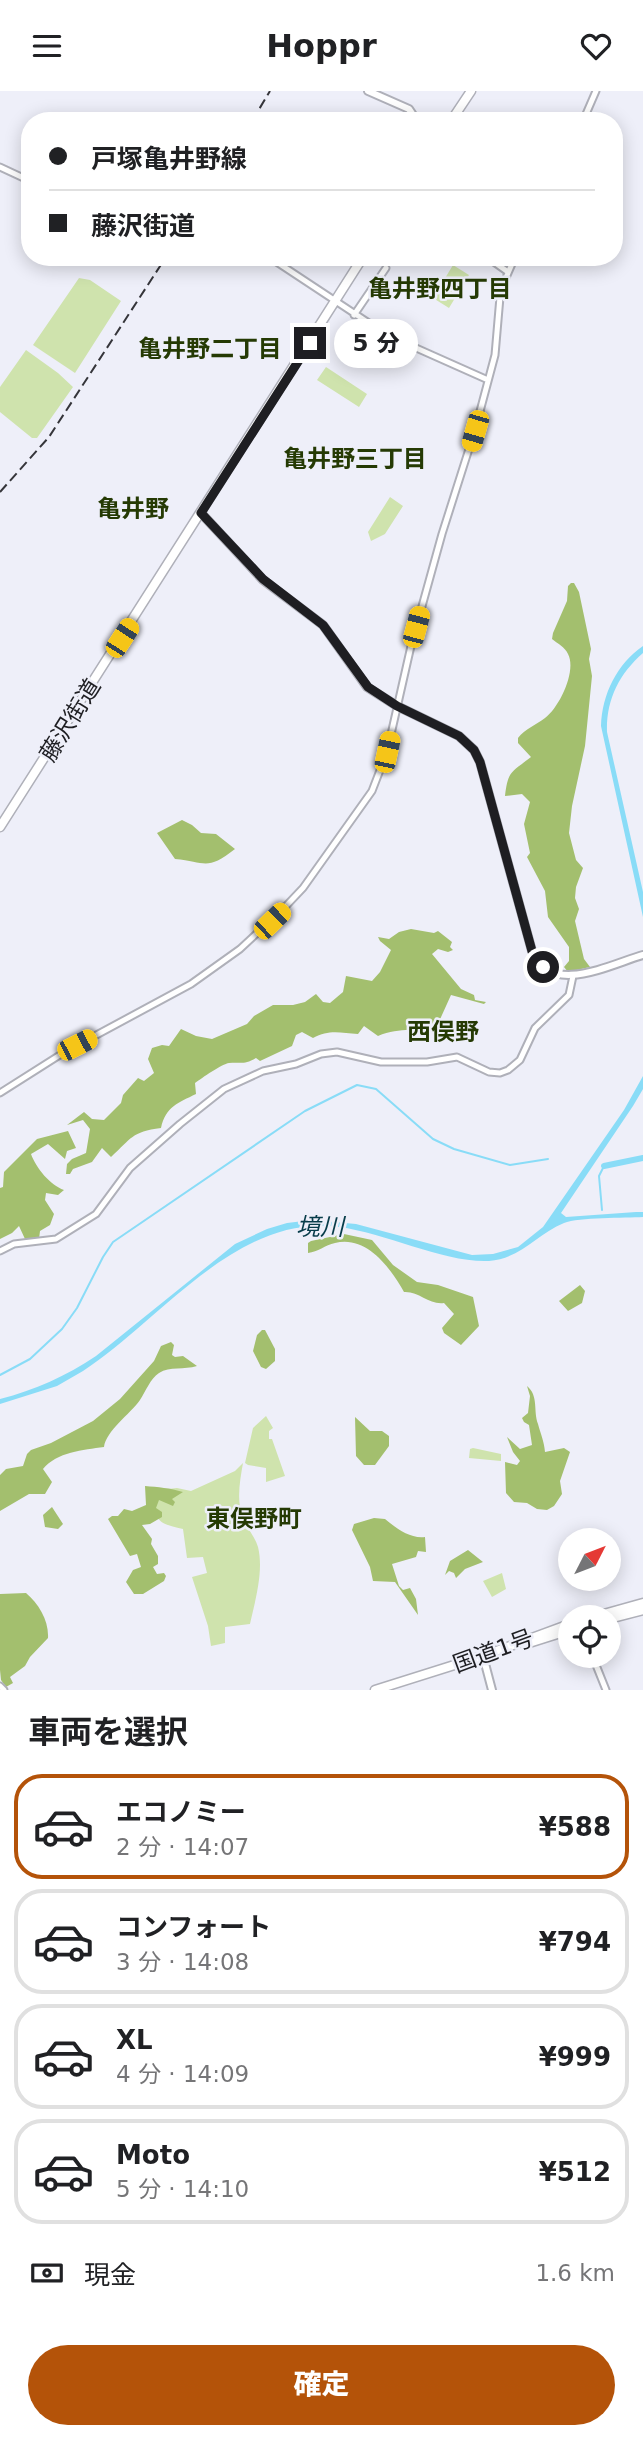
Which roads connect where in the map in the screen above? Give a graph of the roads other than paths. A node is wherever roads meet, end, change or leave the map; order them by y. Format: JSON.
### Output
{"nodes":[{"id":1,"x":368,"y":91,"type":"edge"},
{"id":2,"x":471,"y":91,"type":"edge"},
{"id":3,"x":596,"y":91,"type":"edge"},
{"id":4,"x":411,"y":112,"type":"edge"},
{"id":5,"x":457,"y":112,"type":"edge"},
{"id":6,"x":587,"y":112,"type":"edge"},
{"id":7,"x":0,"y":167,"type":"edge"},
{"id":8,"x":21,"y":177,"type":"edge"},
{"id":9,"x":282,"y":266,"type":"edge"},
{"id":10,"x":357,"y":266,"type":"edge"},
{"id":11,"x":500,"y":266,"type":"edge"},
{"id":12,"x":511,"y":266,"type":"edge"},
{"id":13,"x":386,"y":268,"type":"dead end"},
{"id":14,"x":508,"y":272,"type":"junction"},
{"id":15,"x":335,"y":302,"type":"junction"},
{"id":16,"x":354,"y":315,"type":"junction"},
{"id":17,"x":488,"y":380,"type":"junction"},
{"id":18,"x":201,"y":513,"type":"junction"},
{"id":19,"x":397,"y":706,"type":"junction"},
{"id":20,"x":0,"y":827,"type":"edge"},
{"id":21,"x":643,"y":955,"type":"edge"},
{"id":22,"x":573,"y":976,"type":"junction"},
{"id":23,"x":0,"y":1093,"type":"edge"},
{"id":24,"x":0,"y":1251,"type":"edge"},
{"id":25,"x":643,"y":1603,"type":"edge"},
{"id":26,"x":621,"y":1609,"type":"edge"},
{"id":27,"x":643,"y":1610,"type":"edge"},
{"id":28,"x":621,"y":1616,"type":"edge"},
{"id":29,"x":558,"y":1629,"type":"edge"},
{"id":30,"x":558,"y":1634,"type":"edge"},
{"id":31,"x":483,"y":1658,"type":"junction"},
{"id":32,"x":598,"y":1668,"type":"edge"},
{"id":33,"x":0,"y":1686,"type":"edge"},
{"id":34,"x":4,"y":1690,"type":"edge"},
{"id":35,"x":375,"y":1690,"type":"edge"},
{"id":36,"x":387,"y":1690,"type":"edge"},
{"id":37,"x":492,"y":1690,"type":"edge"},
{"id":38,"x":607,"y":1690,"type":"edge"}],
"edges":[{"from":1,"to":4,"type":"main road"},
{"from":2,"to":5,"type":"highway"},
{"from":3,"to":6,"type":"street"},
{"from":7,"to":8,"type":"street"},
{"from":9,"to":15,"type":"street"},
{"from":10,"to":15,"type":"highway","name":"藤沢街道"},
{"from":11,"to":14,"type":"street"},
{"from":12,"to":14,"type":"street"},
{"from":13,"to":16,"type":"street"},
{"from":14,"to":17,"type":"street"},
{"from":15,"to":16,"type":"street"},
{"from":15,"to":18,"type":"highway","name":"藤沢街道"},
{"from":16,"to":17,"type":"street"},
{"from":17,"to":19,"type":"street"},
{"from":18,"to":19,"type":"main road"},
{"from":18,"to":20,"type":"highway","name":"藤沢街道"},
{"from":19,"to":22,"type":"main road"},
{"from":19,"to":23,"type":"street"},
{"from":21,"to":22,"type":"main road"},
{"from":22,"to":24,"type":"street"},
{"from":25,"to":26,"type":"highway"},
{"from":27,"to":28,"type":"highway"},
{"from":29,"to":31,"type":"highway","name":"国道1号"},
{"from":30,"to":31,"type":"highway","name":"国道1号"},
{"from":31,"to":35,"type":"highway","name":"国道1号"},
{"from":31,"to":36,"type":"highway","name":"国道1号"},
{"from":31,"to":37,"type":"main road"},
{"from":32,"to":38,"type":"street"},
{"from":33,"to":34,"type":"street"}]}
